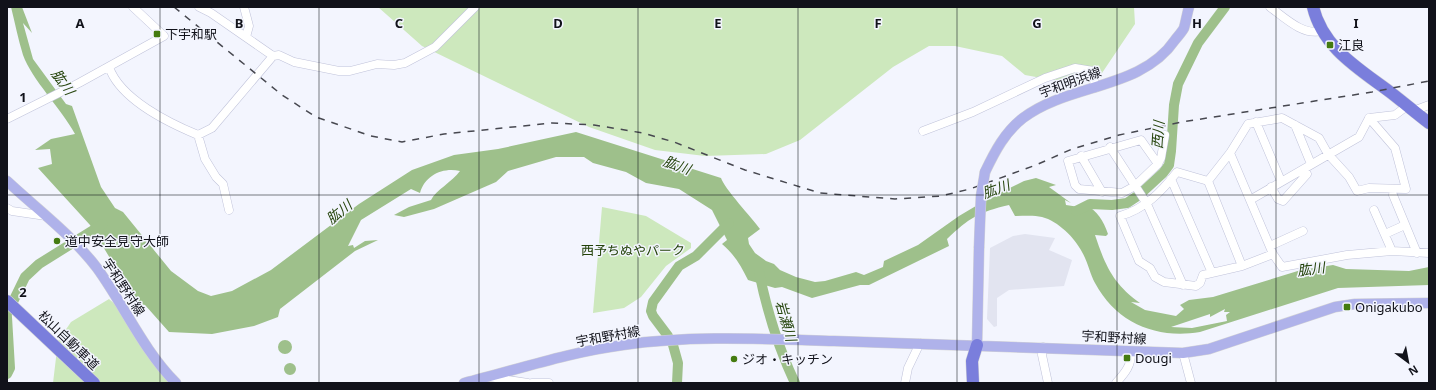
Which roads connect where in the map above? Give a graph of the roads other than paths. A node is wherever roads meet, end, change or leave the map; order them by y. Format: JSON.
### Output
{"nodes":[{"id":1,"x":133,"y":7,"type":"edge"},
{"id":2,"x":199,"y":7,"type":"edge"},
{"id":3,"x":244,"y":7,"type":"edge"},
{"id":4,"x":475,"y":7,"type":"edge"},
{"id":5,"x":1189,"y":7,"type":"edge"},
{"id":6,"x":1270,"y":7,"type":"edge"},
{"id":7,"x":1313,"y":7,"type":"edge"},
{"id":8,"x":1322,"y":31,"type":"junction"},
{"id":9,"x":246,"y":37,"type":"junction"},
{"id":10,"x":273,"y":56,"type":"junction"},
{"id":11,"x":109,"y":67,"type":"junction"},
{"id":12,"x":1095,"y":88,"type":"junction"},
{"id":13,"x":1429,"y":105,"type":"edge"},
{"id":14,"x":1410,"y":108,"type":"junction"},
{"id":15,"x":9,"y":118,"type":"edge"},
{"id":16,"x":1369,"y":118,"type":"junction"},
{"id":17,"x":1256,"y":122,"type":"junction"},
{"id":18,"x":1429,"y":122,"type":"edge"},
{"id":19,"x":1295,"y":125,"type":"junction"},
{"id":20,"x":923,"y":131,"type":"dead end"},
{"id":21,"x":198,"y":135,"type":"junction"},
{"id":22,"x":1165,"y":135,"type":"dead end"},
{"id":23,"x":1110,"y":148,"type":"junction"},
{"id":24,"x":1230,"y":153,"type":"junction"},
{"id":25,"x":1328,"y":154,"type":"junction"},
{"id":26,"x":1081,"y":156,"type":"junction"},
{"id":27,"x":1158,"y":164,"type":"junction"},
{"id":28,"x":1307,"y":166,"type":"junction"},
{"id":29,"x":1171,"y":179,"type":"junction"},
{"id":30,"x":7,"y":181,"type":"edge"},
{"id":31,"x":1208,"y":181,"type":"junction"},
{"id":32,"x":1281,"y":182,"type":"junction"},
{"id":33,"x":1271,"y":187,"type":"junction"},
{"id":34,"x":1102,"y":192,"type":"junction"},
{"id":35,"x":1141,"y":194,"type":"junction"},
{"id":36,"x":1393,"y":195,"type":"dead end"},
{"id":37,"x":1250,"y":200,"type":"junction"},
{"id":38,"x":7,"y":208,"type":"edge"},
{"id":39,"x":229,"y":210,"type":"dead end"},
{"id":40,"x":1374,"y":210,"type":"dead end"},
{"id":41,"x":46,"y":216,"type":"junction"},
{"id":42,"x":1405,"y":225,"type":"junction"},
{"id":43,"x":1303,"y":231,"type":"dead end"},
{"id":44,"x":1385,"y":234,"type":"junction"},
{"id":45,"x":1270,"y":246,"type":"junction"},
{"id":46,"x":1392,"y":251,"type":"junction"},
{"id":47,"x":1417,"y":253,"type":"junction"},
{"id":48,"x":1429,"y":253,"type":"edge"},
{"id":49,"x":1273,"y":254,"type":"junction"},
{"id":50,"x":1242,"y":266,"type":"junction"},
{"id":51,"x":1212,"y":272,"type":"junction"},
{"id":52,"x":1183,"y":285,"type":"junction"},
{"id":53,"x":7,"y":301,"type":"edge"},
{"id":54,"x":1429,"y":302,"type":"edge"},
{"id":55,"x":920,"y":343,"type":"junction"},
{"id":56,"x":977,"y":345,"type":"junction"},
{"id":57,"x":1043,"y":347,"type":"junction"},
{"id":58,"x":1131,"y":351,"type":"junction"},
{"id":59,"x":1183,"y":353,"type":"junction"},
{"id":60,"x":487,"y":377,"type":"junction"},
{"id":61,"x":94,"y":383,"type":"edge"},
{"id":62,"x":176,"y":383,"type":"edge"},
{"id":63,"x":464,"y":383,"type":"edge"},
{"id":64,"x":528,"y":383,"type":"edge"},
{"id":65,"x":532,"y":383,"type":"edge"},
{"id":66,"x":549,"y":383,"type":"edge"},
{"id":67,"x":905,"y":383,"type":"edge"},
{"id":68,"x":973,"y":383,"type":"edge"},
{"id":69,"x":979,"y":383,"type":"edge"},
{"id":70,"x":1048,"y":383,"type":"edge"},
{"id":71,"x":1116,"y":383,"type":"edge"},
{"id":72,"x":1191,"y":383,"type":"edge"}],
"edges":[{"from":1,"to":11,"type":"street"},
{"from":2,"to":9,"type":"street"},
{"from":3,"to":9,"type":"street"},
{"from":4,"to":10,"type":"street"},
{"from":5,"to":12,"type":"main road","name":"宇和明浜線"},
{"from":6,"to":8,"type":"street"},
{"from":7,"to":8,"type":"highway"},
{"from":8,"to":14,"type":"highway"},
{"from":9,"to":10,"type":"street"},
{"from":10,"to":21,"type":"street"},
{"from":11,"to":15,"type":"street"},
{"from":11,"to":21,"type":"street"},
{"from":12,"to":20,"type":"street"},
{"from":12,"to":56,"type":"main road","name":"宇和明浜線","bridge":true},
{"from":13,"to":14,"type":"street"},
{"from":14,"to":16,"type":"street"},
{"from":14,"to":18,"type":"highway"},
{"from":16,"to":25,"type":"street"},
{"from":16,"to":25,"type":"street"},
{"from":17,"to":19,"type":"street"},
{"from":17,"to":24,"type":"street"},
{"from":17,"to":32,"type":"street"},
{"from":19,"to":25,"type":"street"},
{"from":19,"to":28,"type":"street"},
{"from":21,"to":39,"type":"street"},
{"from":22,"to":27,"type":"street"},
{"from":23,"to":26,"type":"street"},
{"from":23,"to":27,"type":"street"},
{"from":23,"to":35,"type":"street"},
{"from":24,"to":31,"type":"street"},
{"from":24,"to":37,"type":"street"},
{"from":25,"to":28,"type":"street"},
{"from":26,"to":34,"type":"street"},
{"from":26,"to":34,"type":"street"},
{"from":27,"to":35,"type":"street"},
{"from":28,"to":32,"type":"street"},
{"from":28,"to":33,"type":"street"},
{"from":29,"to":31,"type":"street"},
{"from":29,"to":35,"type":"street"},
{"from":29,"to":51,"type":"street"},
{"from":30,"to":41,"type":"main road","name":"宇和野村線"},
{"from":31,"to":50,"type":"street"},
{"from":32,"to":33,"type":"street"},
{"from":33,"to":37,"type":"street"},
{"from":34,"to":35,"type":"street"},
{"from":35,"to":52,"type":"street"},
{"from":35,"to":52,"type":"street"},
{"from":36,"to":42,"type":"street"},
{"from":37,"to":45,"type":"street"},
{"from":38,"to":41,"type":"street"},
{"from":40,"to":44,"type":"street"},
{"from":41,"to":62,"type":"main road","name":"宇和野村線"},
{"from":42,"to":44,"type":"street"},
{"from":42,"to":47,"type":"street"},
{"from":43,"to":45,"type":"street"},
{"from":44,"to":46,"type":"street"},
{"from":45,"to":49,"type":"street"},
{"from":46,"to":47,"type":"street"},
{"from":46,"to":49,"type":"street"},
{"from":47,"to":48,"type":"street"},
{"from":49,"to":50,"type":"street"},
{"from":50,"to":51,"type":"street"},
{"from":51,"to":52,"type":"street"},
{"from":53,"to":61,"type":"highway","name":"松山自動車道"},
{"from":54,"to":59,"type":"main road","name":"宇和野村線"},
{"from":55,"to":56,"type":"main road","name":"宇和野村線"},
{"from":55,"to":60,"type":"main road","name":"宇和野村線"},
{"from":55,"to":67,"type":"street"},
{"from":56,"to":57,"type":"main road","name":"宇和野村線"},
{"from":56,"to":68,"type":"highway"},
{"from":56,"to":69,"type":"highway"},
{"from":57,"to":58,"type":"main road","name":"宇和野村線"},
{"from":57,"to":70,"type":"street"},
{"from":58,"to":59,"type":"main road","name":"宇和野村線"},
{"from":58,"to":71,"type":"street"},
{"from":59,"to":72,"type":"street"},
{"from":60,"to":63,"type":"main road","name":"宇和野村線"},
{"from":60,"to":64,"type":"street"},
{"from":65,"to":66,"type":"street"}]}
